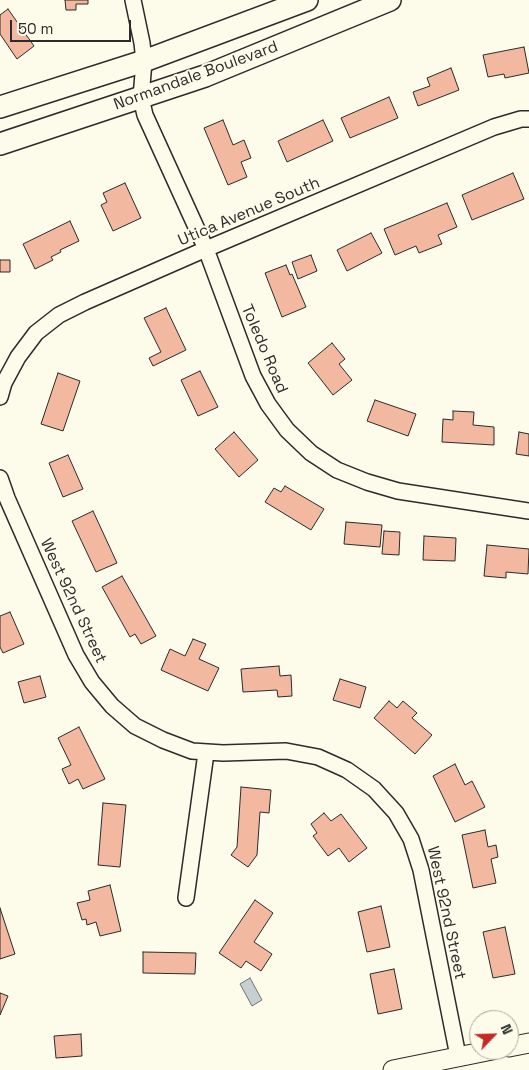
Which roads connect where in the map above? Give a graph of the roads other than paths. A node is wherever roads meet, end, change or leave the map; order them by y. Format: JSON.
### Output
{"nodes":[{"id":1,"x":133,"y":0,"type":"edge"},
{"id":2,"x":307,"y":0,"type":"edge"},
{"id":3,"x":390,"y":0,"type":"edge"},
{"id":4,"x":144,"y":61,"type":"junction"},
{"id":5,"x":141,"y":98,"type":"junction"},
{"id":6,"x":0,"y":107,"type":"edge"},
{"id":7,"x":529,"y":119,"type":"edge"},
{"id":8,"x":0,"y":144,"type":"edge"},
{"id":9,"x":206,"y":249,"type":"junction"},
{"id":10,"x":4,"y":372,"type":"edge"},
{"id":11,"x":0,"y":397,"type":"edge"},
{"id":12,"x":0,"y":478,"type":"edge"},
{"id":13,"x":529,"y":511,"type":"edge"},
{"id":14,"x":206,"y":753,"type":"junction"},
{"id":15,"x":186,"y":898,"type":"dead end"},
{"id":16,"x":469,"y":1054,"type":"edge"},
{"id":17,"x":458,"y":1056,"type":"junction"},
{"id":18,"x":392,"y":1070,"type":"edge"}],
"edges":[{"from":1,"to":4,"type":"street","name":"Toledo Road"},
{"from":2,"to":4,"type":"main road","name":"Normandale Boulevard"},
{"from":3,"to":5,"type":"main road","name":"Normandale Boulevard"},
{"from":4,"to":5,"type":"street","name":"Toledo Road"},
{"from":4,"to":6,"type":"main road","name":"Normandale Boulevard"},
{"from":5,"to":8,"type":"main road","name":"Normandale Boulevard"},
{"from":5,"to":9,"type":"street","name":"Toledo Road"},
{"from":7,"to":9,"type":"street","name":"Utica Avenue South"},
{"from":9,"to":10,"type":"street","name":"Utica Avenue South"},
{"from":9,"to":13,"type":"street","name":"Toledo Road"},
{"from":10,"to":11,"type":"street"},
{"from":12,"to":14,"type":"street","name":"West 92nd Street"},
{"from":14,"to":15,"type":"street"},
{"from":14,"to":17,"type":"street","name":"West 92nd Street"},
{"from":16,"to":17,"type":"street"},
{"from":17,"to":18,"type":"street"}]}
